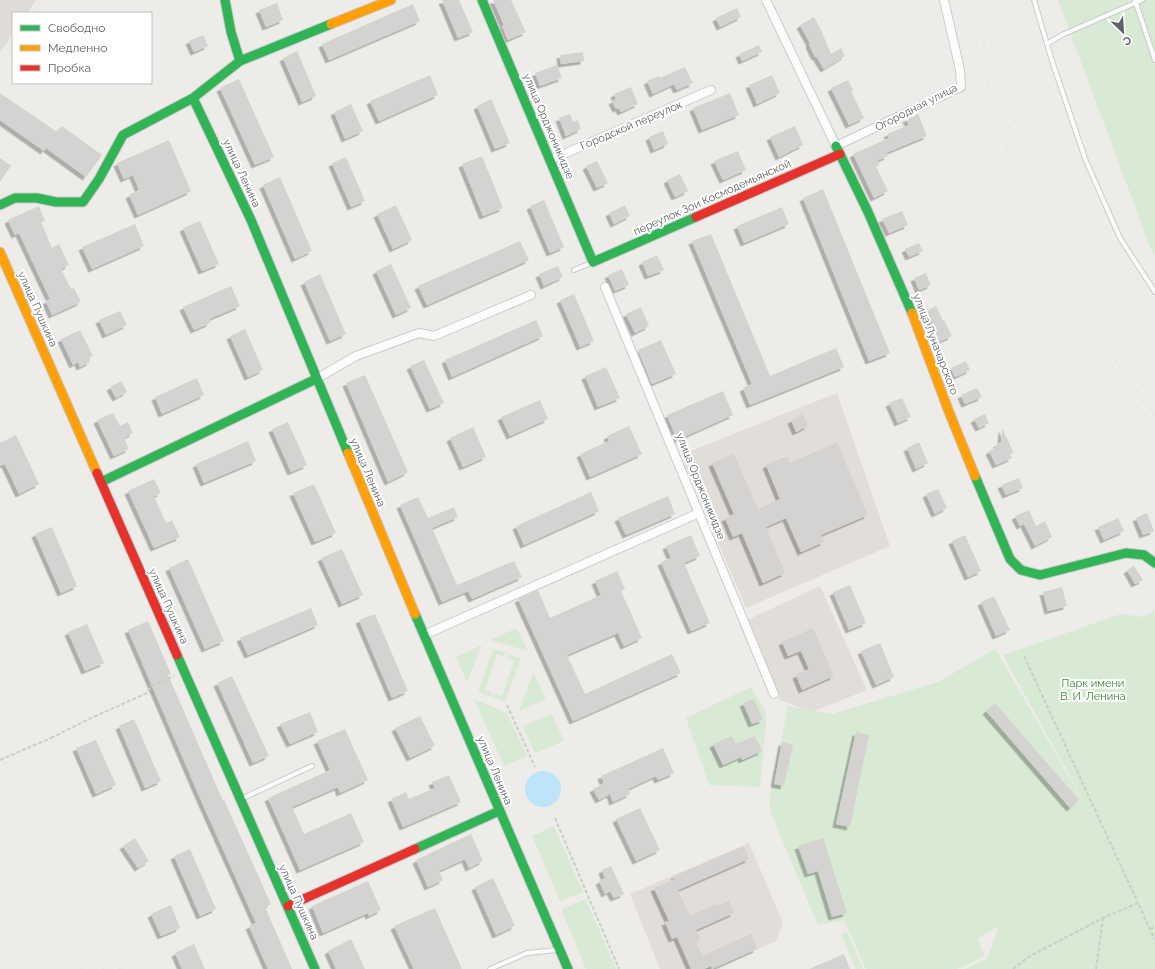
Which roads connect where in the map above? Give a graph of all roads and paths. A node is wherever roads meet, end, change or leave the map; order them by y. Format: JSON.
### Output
{"nodes":[{"id":1,"x":225,"y":0,"type":"edge"},
{"id":2,"x":392,"y":0,"type":"edge"},
{"id":3,"x":482,"y":0,"type":"edge"},
{"id":4,"x":766,"y":0,"type":"edge"},
{"id":5,"x":944,"y":0,"type":"edge"},
{"id":6,"x":1034,"y":0,"type":"edge"},
{"id":7,"x":1142,"y":0,"type":"edge"},
{"id":8,"x":1135,"y":1,"type":"edge"},
{"id":9,"x":1048,"y":43,"type":"junction"},
{"id":10,"x":1155,"y":60,"type":"edge"},
{"id":11,"x":240,"y":61,"type":"junction"},
{"id":12,"x":711,"y":90,"type":"dead end"},
{"id":13,"x":193,"y":98,"type":"junction"},
{"id":14,"x":838,"y":150,"type":"junction"},
{"id":15,"x":550,"y":160,"type":"junction"},
{"id":16,"x":0,"y":205,"type":"edge"},
{"id":17,"x":0,"y":252,"type":"edge"},
{"id":18,"x":593,"y":262,"type":"junction"},
{"id":19,"x":574,"y":270,"type":"dead end"},
{"id":20,"x":605,"y":287,"type":"dead end"},
{"id":21,"x":1155,"y":292,"type":"edge"},
{"id":22,"x":531,"y":295,"type":"dead end"},
{"id":23,"x":316,"y":379,"type":"junction"},
{"id":24,"x":101,"y":482,"type":"junction"},
{"id":25,"x":699,"y":514,"type":"junction"},
{"id":26,"x":1155,"y":563,"type":"edge"},
{"id":27,"x":424,"y":635,"type":"junction"},
{"id":28,"x":1024,"y":656,"type":"dead end"},
{"id":29,"x":184,"y":671,"type":"junction"},
{"id":30,"x":774,"y":694,"type":"dead end"},
{"id":31,"x":507,"y":705,"type":"dead end"},
{"id":32,"x":0,"y":760,"type":"edge"},
{"id":33,"x":312,"y":766,"type":"dead end"},
{"id":34,"x":535,"y":767,"type":"dead end"},
{"id":35,"x":240,"y":799,"type":"junction"},
{"id":36,"x":499,"y":812,"type":"junction"},
{"id":37,"x":555,"y":818,"type":"dead end"},
{"id":38,"x":1138,"y":903,"type":"junction"},
{"id":39,"x":288,"y":906,"type":"junction"},
{"id":40,"x":1103,"y":918,"type":"junction"},
{"id":41,"x":1155,"y":927,"type":"edge"},
{"id":42,"x":1150,"y":929,"type":"junction"},
{"id":43,"x":1155,"y":940,"type":"edge"},
{"id":44,"x":560,"y":950,"type":"junction"},
{"id":45,"x":315,"y":969,"type":"edge"},
{"id":46,"x":490,"y":969,"type":"edge"},
{"id":47,"x":568,"y":969,"type":"edge"},
{"id":48,"x":620,"y":969,"type":"edge"},
{"id":49,"x":1013,"y":969,"type":"edge"},
{"id":50,"x":1096,"y":969,"type":"edge"}],
"edges":[{"from":1,"to":11,"type":"street"},
{"from":2,"to":11,"type":"street"},
{"from":3,"to":15,"type":"street","name":"улица Орджоникидзе"},
{"from":4,"to":14,"type":"street","name":"улица Луначарского"},
{"from":5,"to":14,"type":"street","name":"Огородная улица"},
{"from":6,"to":9,"type":"lane"},
{"from":7,"to":8,"type":"lane"},
{"from":8,"to":9,"type":"lane"},
{"from":8,"to":10,"type":"lane"},
{"from":9,"to":21,"type":"lane"},
{"from":11,"to":13,"type":"street"},
{"from":12,"to":15,"type":"street","name":"Городской переулок"},
{"from":13,"to":16,"type":"street"},
{"from":13,"to":23,"type":"street","name":"улица Ленина"},
{"from":14,"to":18,"type":"street","name":"переулок Зои Космодемьянской"},
{"from":14,"to":26,"type":"street","name":"улица Луначарского"},
{"from":15,"to":18,"type":"street","name":"улица Орджоникидзе"},
{"from":17,"to":24,"type":"street","name":"улица Пушкина"},
{"from":18,"to":19,"type":"lane"},
{"from":20,"to":25,"type":"street","name":"улица Орджоникидзе"},
{"from":22,"to":23,"type":"street"},
{"from":23,"to":24,"type":"street"},
{"from":23,"to":27,"type":"street","name":"улица Ленина"},
{"from":24,"to":29,"type":"street","name":"улица Пушкина"},
{"from":25,"to":27,"type":"street"},
{"from":25,"to":30,"type":"street","name":"улица Орджоникидзе"},
{"from":27,"to":36,"type":"street","name":"улица Ленина"},
{"from":28,"to":38,"type":"path"},
{"from":29,"to":32,"type":"path","bridge":true},
{"from":29,"to":35,"type":"street","name":"улица Пушкина"},
{"from":31,"to":34,"type":"path"},
{"from":33,"to":35,"type":"lane"},
{"from":35,"to":39,"type":"street","name":"улица Пушкина"},
{"from":36,"to":39,"type":"street"},
{"from":36,"to":44,"type":"street","name":"улица Ленина"},
{"from":37,"to":48,"type":"path"},
{"from":38,"to":40,"type":"path"},
{"from":38,"to":42,"type":"path"},
{"from":39,"to":45,"type":"street","name":"улица Пушкина"},
{"from":40,"to":49,"type":"path"},
{"from":40,"to":50,"type":"path"},
{"from":41,"to":42,"type":"path"},
{"from":42,"to":43,"type":"path"},
{"from":44,"to":46,"type":"lane"},
{"from":44,"to":47,"type":"street","name":"улица Ленина"}]}
